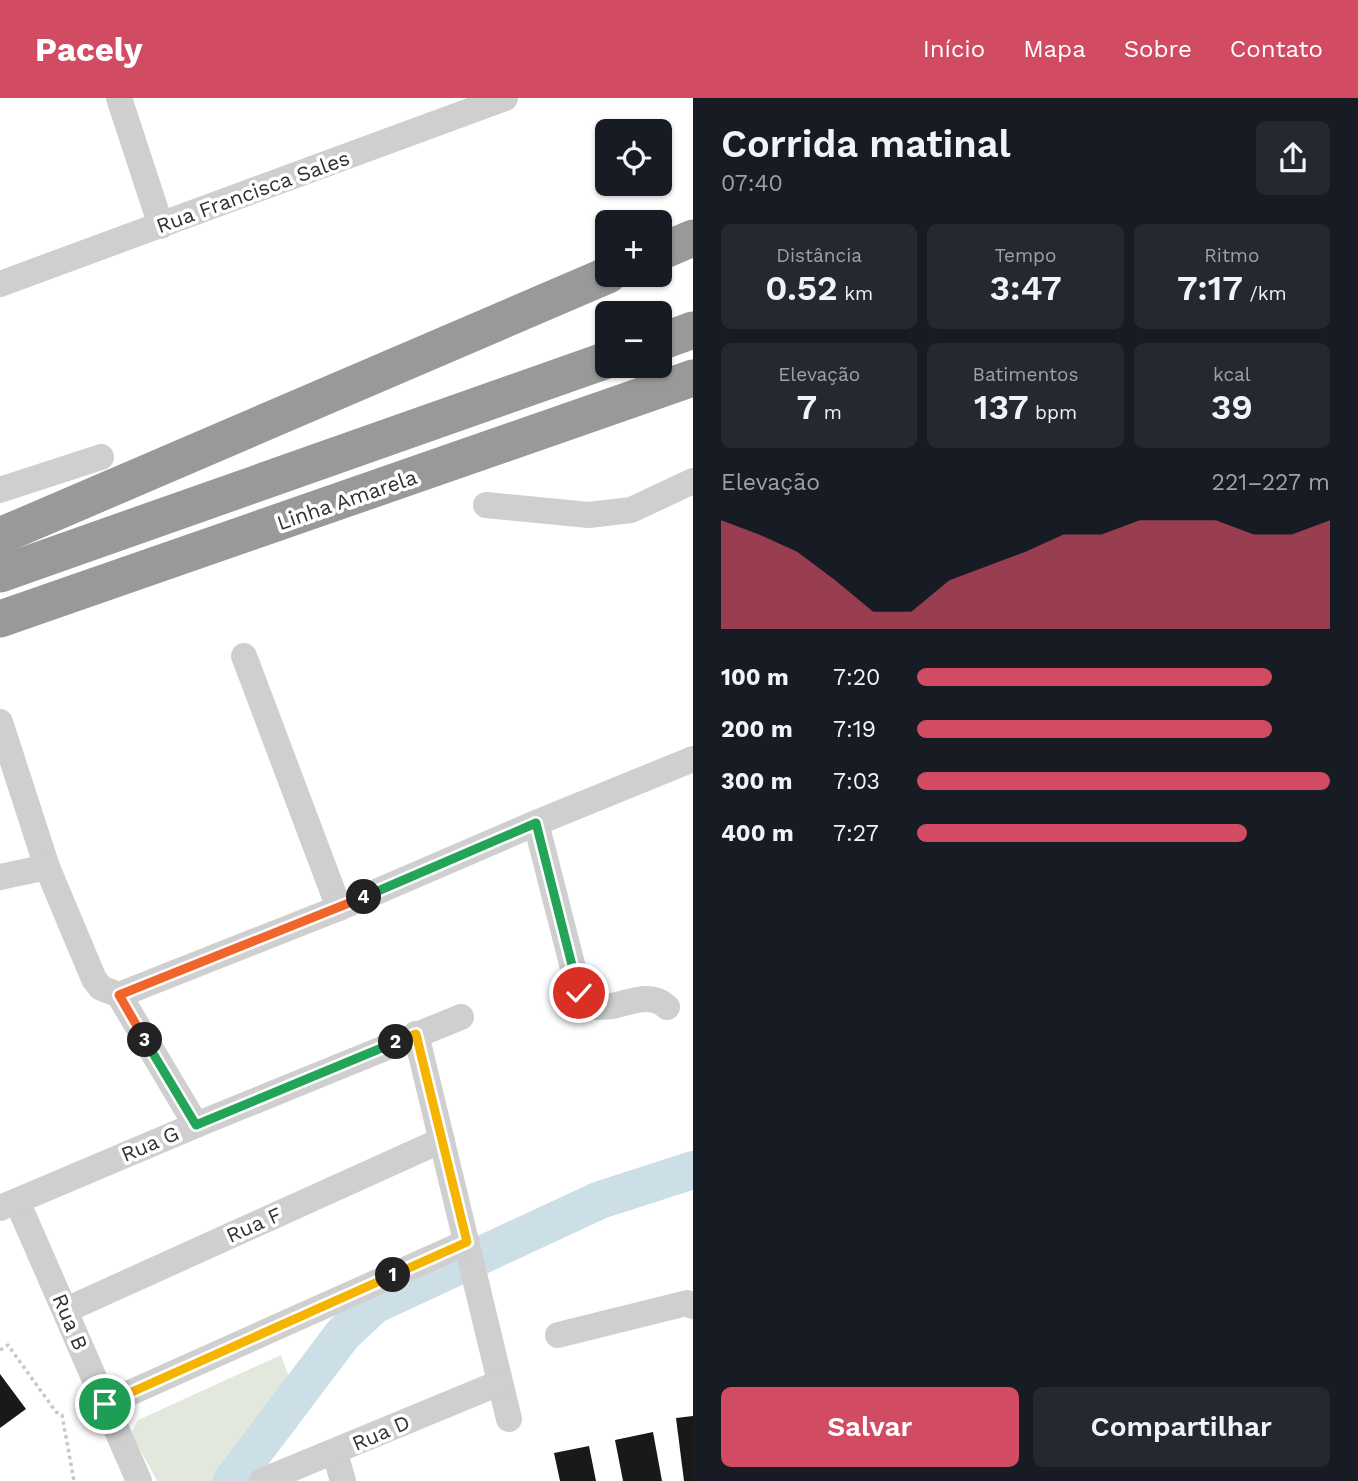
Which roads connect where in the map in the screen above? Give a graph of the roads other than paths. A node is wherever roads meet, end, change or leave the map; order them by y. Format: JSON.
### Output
{"nodes":[{"id":1,"x":119,"y":98,"type":"edge"},
{"id":2,"x":505,"y":98,"type":"edge"},
{"id":3,"x":161,"y":226,"type":"junction"},
{"id":4,"x":693,"y":238,"type":"edge"},
{"id":5,"x":672,"y":248,"type":"edge"},
{"id":6,"x":595,"y":281,"type":"edge"},
{"id":7,"x":0,"y":284,"type":"edge"},
{"id":8,"x":693,"y":330,"type":"edge"},
{"id":9,"x":672,"y":338,"type":"edge"},
{"id":10,"x":595,"y":364,"type":"edge"},
{"id":11,"x":693,"y":378,"type":"edge"},
{"id":12,"x":101,"y":457,"type":"dead end"},
{"id":13,"x":693,"y":481,"type":"edge"},
{"id":14,"x":0,"y":490,"type":"edge"},
{"id":15,"x":486,"y":505,"type":"dead end"},
{"id":16,"x":0,"y":536,"type":"edge"},
{"id":17,"x":0,"y":574,"type":"edge"},
{"id":18,"x":0,"y":619,"type":"edge"},
{"id":19,"x":244,"y":656,"type":"dead end"},
{"id":20,"x":0,"y":722,"type":"edge"},
{"id":21,"x":693,"y":759,"type":"edge"},
{"id":22,"x":536,"y":823,"type":"junction"},
{"id":23,"x":47,"y":867,"type":"junction"},
{"id":24,"x":0,"y":877,"type":"edge"},
{"id":25,"x":339,"y":908,"type":"junction"},
{"id":26,"x":119,"y":995,"type":"junction"},
{"id":27,"x":667,"y":1007,"type":"dead end"},
{"id":28,"x":461,"y":1017,"type":"dead end"},
{"id":29,"x":416,"y":1034,"type":"junction"},
{"id":30,"x":196,"y":1125,"type":"junction"},
{"id":31,"x":442,"y":1140,"type":"junction"},
{"id":32,"x":9,"y":1205,"type":"edge"},
{"id":33,"x":467,"y":1242,"type":"junction"},
{"id":34,"x":693,"y":1306,"type":"edge"},
{"id":35,"x":66,"y":1310,"type":"junction"},
{"id":36,"x":558,"y":1335,"type":"dead end"},
{"id":37,"x":499,"y":1383,"type":"junction"},
{"id":38,"x":105,"y":1404,"type":"junction"},
{"id":39,"x":509,"y":1419,"type":"dead end"},
{"id":40,"x":335,"y":1452,"type":"junction"},
{"id":41,"x":139,"y":1481,"type":"edge"},
{"id":42,"x":262,"y":1481,"type":"edge"},
{"id":43,"x":344,"y":1481,"type":"edge"}],
"edges":[{"from":1,"to":3,"type":"street"},
{"from":2,"to":3,"type":"street","name":"Rua Francisca Sales"},
{"from":3,"to":7,"type":"street","name":"Rua Francisca Sales"},
{"from":4,"to":5,"type":"highway"},
{"from":6,"to":16,"type":"highway"},
{"from":8,"to":9,"type":"highway"},
{"from":10,"to":17,"type":"highway"},
{"from":11,"to":18,"type":"highway","name":"Linha Amarela"},
{"from":12,"to":14,"type":"street"},
{"from":13,"to":15,"type":"street"},
{"from":19,"to":25,"type":"street"},
{"from":20,"to":23,"type":"street"},
{"from":21,"to":22,"type":"street"},
{"from":22,"to":25,"type":"street"},
{"from":22,"to":27,"type":"street"},
{"from":23,"to":24,"type":"street"},
{"from":23,"to":26,"type":"street"},
{"from":25,"to":26,"type":"street"},
{"from":26,"to":30,"type":"street"},
{"from":28,"to":29,"type":"street","name":"Rua G"},
{"from":29,"to":30,"type":"street","name":"Rua G"},
{"from":29,"to":31,"type":"street"},
{"from":30,"to":32,"type":"street","name":"Rua G"},
{"from":31,"to":33,"type":"street"},
{"from":31,"to":35,"type":"street","name":"Rua F"},
{"from":32,"to":35,"type":"street","name":"Rua B"},
{"from":33,"to":37,"type":"street"},
{"from":33,"to":38,"type":"street"},
{"from":34,"to":36,"type":"street"},
{"from":35,"to":38,"type":"street","name":"Rua B"},
{"from":37,"to":39,"type":"street"},
{"from":37,"to":40,"type":"street","name":"Rua D"},
{"from":38,"to":41,"type":"street","name":"Rua B"},
{"from":40,"to":42,"type":"street","name":"Rua D"},
{"from":40,"to":43,"type":"street"}]}
